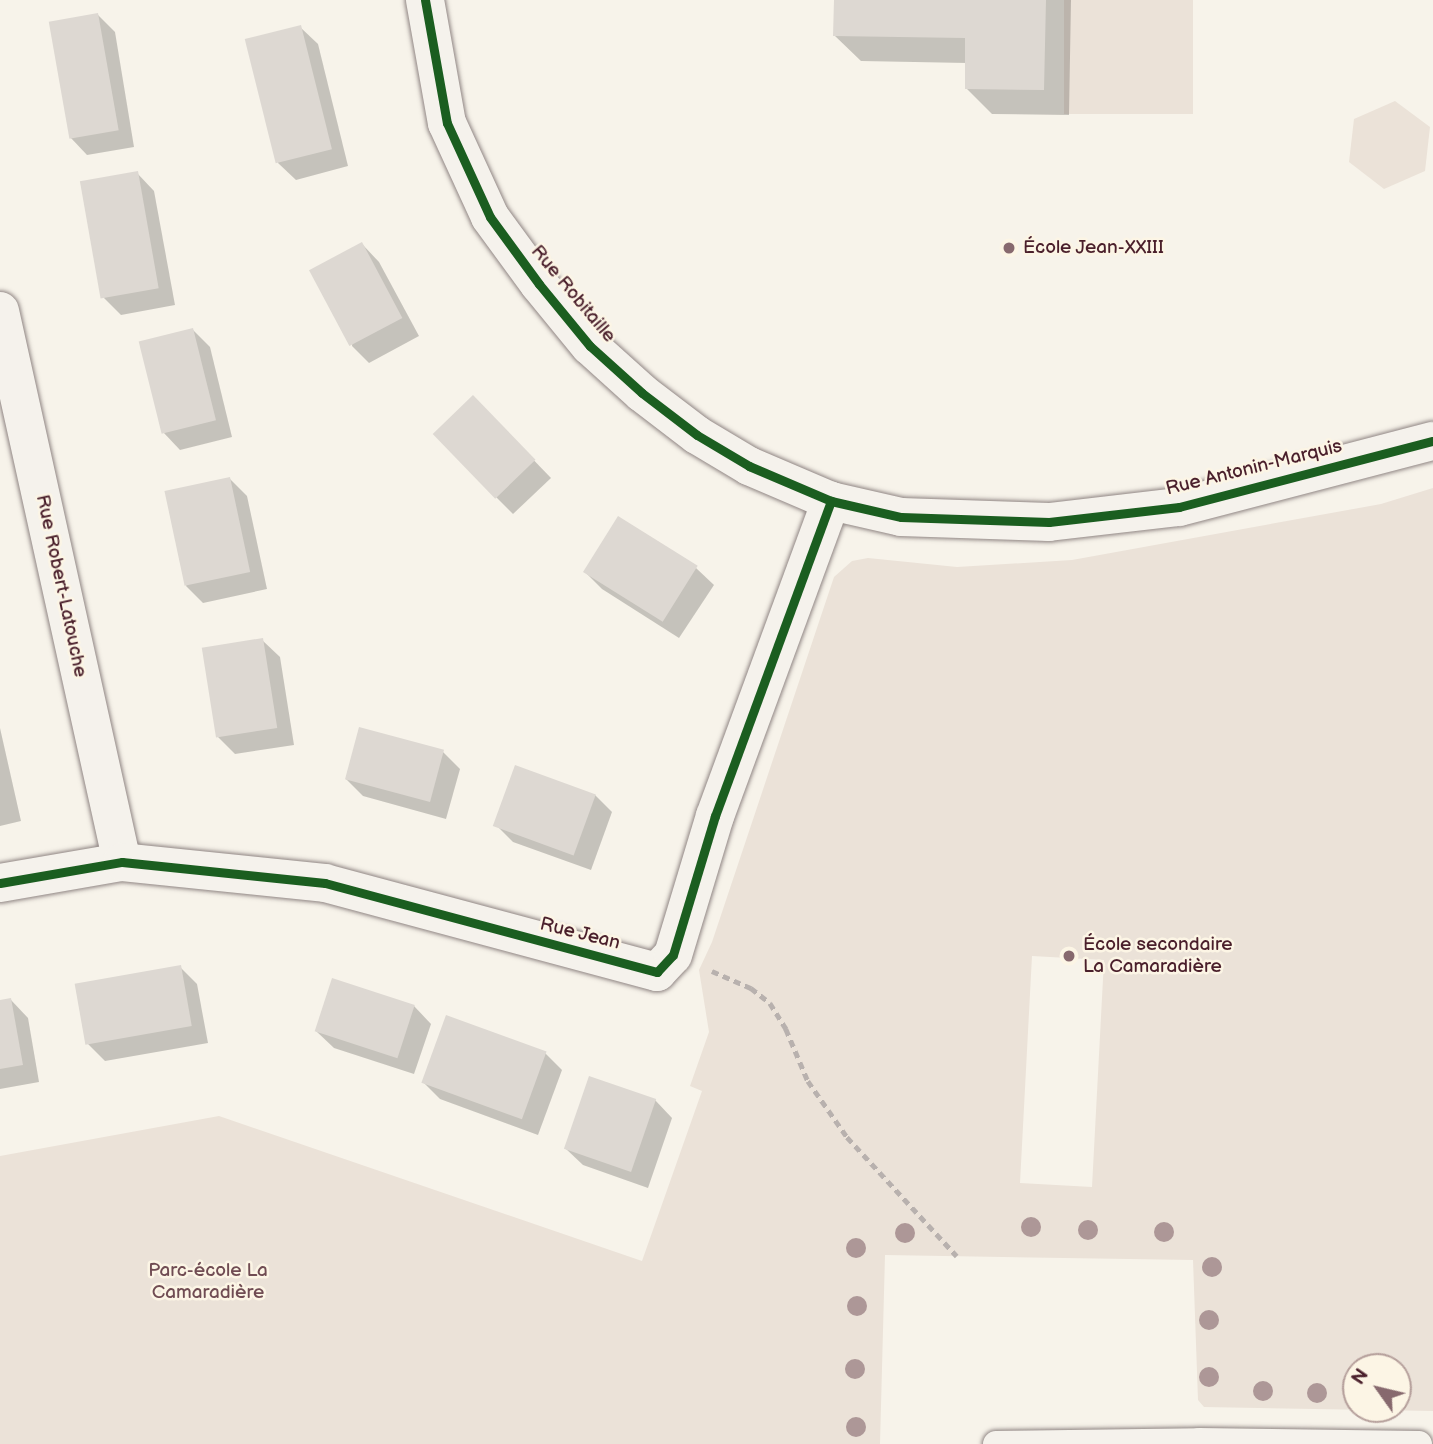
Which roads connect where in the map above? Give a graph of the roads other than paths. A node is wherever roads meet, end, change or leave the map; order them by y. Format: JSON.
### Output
{"nodes":[{"id":1,"x":425,"y":0,"type":"edge"},
{"id":2,"x":0,"y":311,"type":"edge"},
{"id":3,"x":13,"y":434,"type":"edge"},
{"id":4,"x":1433,"y":441,"type":"edge"},
{"id":5,"x":831,"y":501,"type":"junction"},
{"id":6,"x":122,"y":862,"type":"junction"},
{"id":7,"x":0,"y":883,"type":"edge"},
{"id":8,"x":996,"y":1444,"type":"edge"},
{"id":9,"x":1419,"y":1444,"type":"edge"}],
"edges":[{"from":1,"to":5,"type":"street","name":"Rue Robitaille"},
{"from":2,"to":3,"type":"street","name":"Rue Robert-Latouche"},
{"from":3,"to":6,"type":"street","name":"Rue Robert-Latouche"},
{"from":4,"to":5,"type":"street","name":"Rue Antonin-Marquis"},
{"from":5,"to":6,"type":"street","name":"Rue Jean"},
{"from":6,"to":7,"type":"street","name":"Rue Jean"},
{"from":8,"to":9,"type":"lane"}]}
